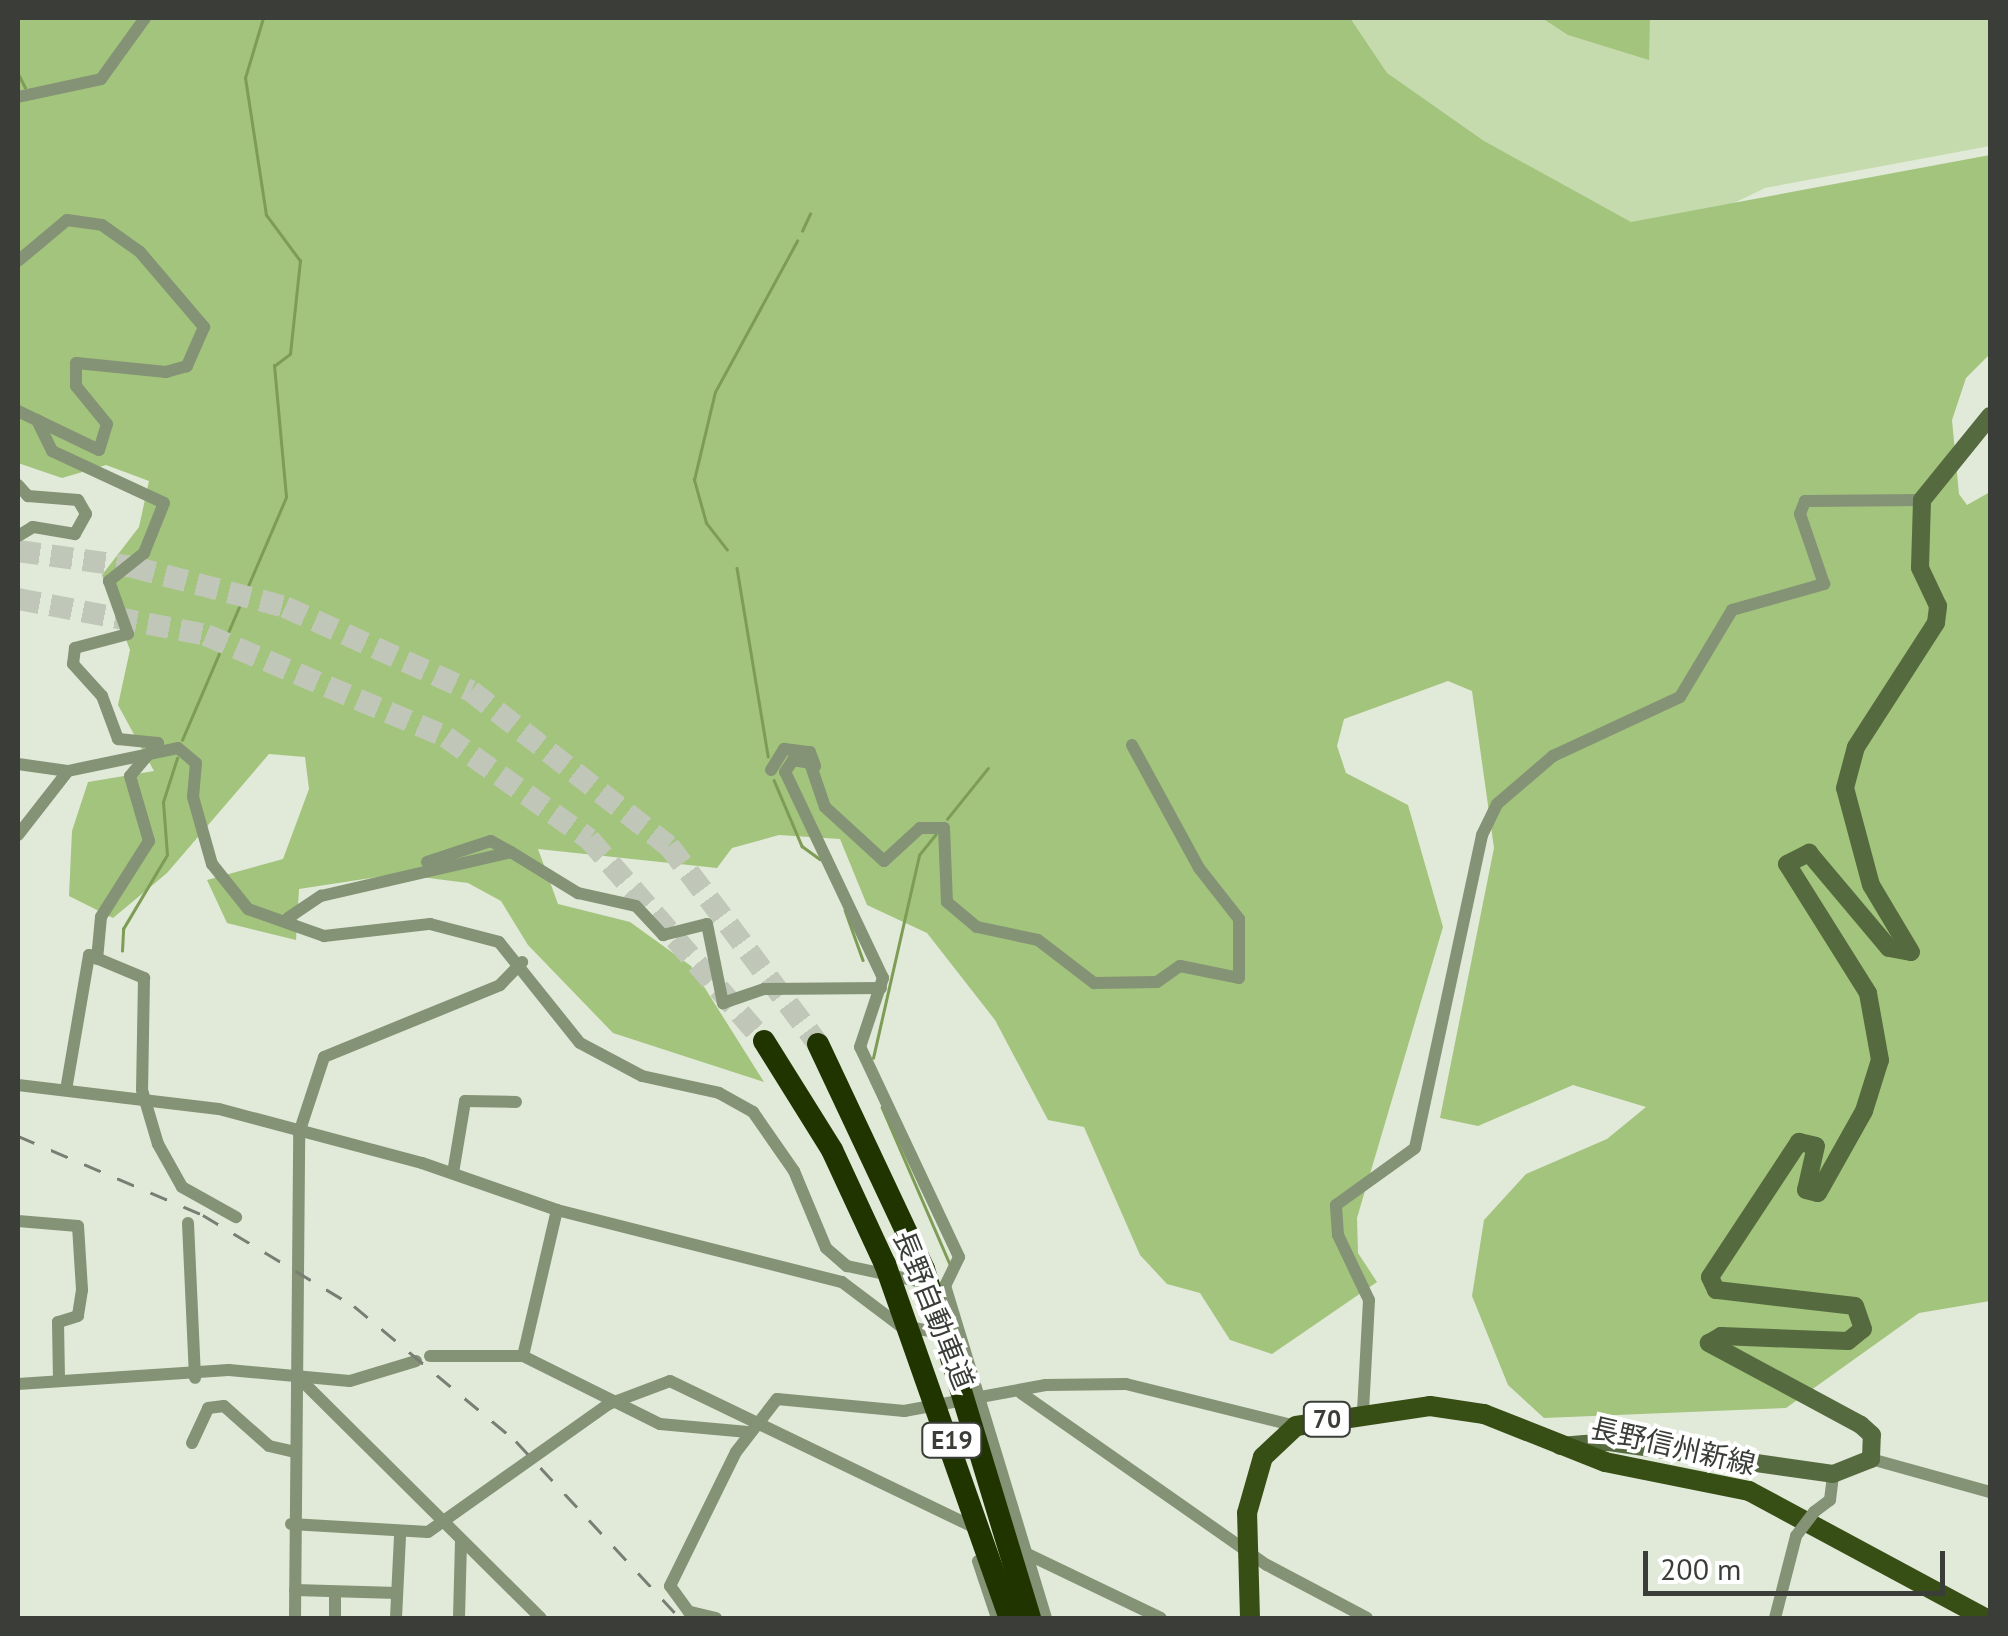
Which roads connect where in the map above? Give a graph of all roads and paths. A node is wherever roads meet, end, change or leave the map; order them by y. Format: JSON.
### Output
{"nodes":[{"id":1,"x":145,"y":18,"type":"edge"},
{"id":2,"x":18,"y":97,"type":"edge"},
{"id":3,"x":18,"y":261,"type":"edge"},
{"id":4,"x":18,"y":411,"type":"edge"},
{"id":5,"x":1990,"y":416,"type":"edge"},
{"id":6,"x":37,"y":420,"type":"junction"},
{"id":7,"x":18,"y":486,"type":"edge"},
{"id":8,"x":1922,"y":500,"type":"junction"},
{"id":9,"x":18,"y":536,"type":"edge"},
{"id":10,"x":1132,"y":746,"type":"dead end"},
{"id":11,"x":155,"y":752,"type":"junction"},
{"id":12,"x":18,"y":764,"type":"edge"},
{"id":13,"x":813,"y":768,"type":"junction"},
{"id":14,"x":771,"y":770,"type":"dead end"},
{"id":15,"x":68,"y":771,"type":"junction"},
{"id":16,"x":18,"y":835,"type":"edge"},
{"id":17,"x":511,"y":852,"type":"junction"},
{"id":18,"x":427,"y":862,"type":"dead end"},
{"id":19,"x":288,"y":918,"type":"junction"},
{"id":20,"x":97,"y":960,"type":"junction"},
{"id":21,"x":522,"y":962,"type":"junction"},
{"id":22,"x":882,"y":988,"type":"junction"},
{"id":23,"x":764,"y":1041,"type":"tunnel mouth"},
{"id":24,"x":818,"y":1044,"type":"tunnel mouth"},
{"id":25,"x":18,"y":1085,"type":"edge"},
{"id":26,"x":66,"y":1090,"type":"junction"},
{"id":27,"x":516,"y":1102,"type":"dead end"},
{"id":28,"x":150,"y":1103,"type":"junction"},
{"id":29,"x":299,"y":1132,"type":"junction"},
{"id":30,"x":454,"y":1173,"type":"junction"},
{"id":31,"x":557,"y":1210,"type":"junction"},
{"id":32,"x":236,"y":1217,"type":"dead end"},
{"id":33,"x":18,"y":1221,"type":"edge"},
{"id":34,"x":188,"y":1223,"type":"dead end"},
{"id":35,"x":945,"y":1286,"type":"junction"},
{"id":36,"x":962,"y":1338,"type":"junction"},
{"id":37,"x":430,"y":1356,"type":"dead end"},
{"id":38,"x":523,"y":1356,"type":"junction"},
{"id":39,"x":416,"y":1361,"type":"dead end"},
{"id":40,"x":294,"y":1373,"type":"junction"},
{"id":41,"x":195,"y":1378,"type":"junction"},
{"id":42,"x":59,"y":1381,"type":"junction"},
{"id":43,"x":18,"y":1384,"type":"edge"},
{"id":44,"x":1021,"y":1393,"type":"junction"},
{"id":45,"x":981,"y":1403,"type":"junction"},
{"id":46,"x":610,"y":1404,"type":"junction"},
{"id":47,"x":1364,"y":1411,"type":"junction"},
{"id":48,"x":757,"y":1418,"type":"junction"},
{"id":49,"x":1296,"y":1426,"type":"junction"},
{"id":50,"x":748,"y":1432,"type":"junction"},
{"id":51,"x":192,"y":1442,"type":"dead end"},
{"id":52,"x":1560,"y":1446,"type":"junction"},
{"id":53,"x":291,"y":1451,"type":"junction"},
{"id":54,"x":1871,"y":1459,"type":"junction"},
{"id":55,"x":1832,"y":1474,"type":"junction"},
{"id":56,"x":1990,"y":1492,"type":"edge"},
{"id":57,"x":291,"y":1524,"type":"junction"},
{"id":58,"x":448,"y":1524,"type":"junction"},
{"id":59,"x":968,"y":1524,"type":"junction"},
{"id":60,"x":400,"y":1535,"type":"junction"},
{"id":61,"x":461,"y":1542,"type":"junction"},
{"id":62,"x":1246,"y":1544,"type":"junction"},
{"id":63,"x":1026,"y":1554,"type":"junction"},
{"id":64,"x":295,"y":1590,"type":"junction"},
{"id":65,"x":336,"y":1592,"type":"junction"},
{"id":66,"x":397,"y":1593,"type":"junction"},
{"id":67,"x":523,"y":1601,"type":"junction"},
{"id":68,"x":294,"y":1618,"type":"edge"},
{"id":69,"x":335,"y":1618,"type":"edge"},
{"id":70,"x":396,"y":1618,"type":"edge"},
{"id":71,"x":459,"y":1618,"type":"edge"},
{"id":72,"x":522,"y":1618,"type":"edge"},
{"id":73,"x":541,"y":1618,"type":"edge"},
{"id":74,"x":716,"y":1618,"type":"edge"},
{"id":75,"x":996,"y":1618,"type":"edge"},
{"id":76,"x":1010,"y":1618,"type":"edge"},
{"id":77,"x":1030,"y":1618,"type":"edge"},
{"id":78,"x":1046,"y":1618,"type":"edge"},
{"id":79,"x":1161,"y":1618,"type":"edge"},
{"id":80,"x":1250,"y":1618,"type":"edge"},
{"id":81,"x":1367,"y":1618,"type":"edge"},
{"id":82,"x":1775,"y":1618,"type":"edge"},
{"id":83,"x":1986,"y":1618,"type":"edge"}],
"edges":[{"from":1,"to":2,"type":"street"},
{"from":3,"to":6,"type":"street"},
{"from":4,"to":6,"type":"street"},
{"from":5,"to":8,"type":"main road"},
{"from":6,"to":11,"type":"street"},
{"from":7,"to":9,"type":"street"},
{"from":8,"to":47,"type":"street"},
{"from":8,"to":54,"type":"main road"},
{"from":10,"to":13,"type":"street"},
{"from":11,"to":15,"type":"street"},
{"from":11,"to":19,"type":"street"},
{"from":11,"to":20,"type":"street"},
{"from":12,"to":15,"type":"street"},
{"from":13,"to":14,"type":"street"},
{"from":13,"to":22,"type":"street"},
{"from":15,"to":16,"type":"street"},
{"from":17,"to":18,"type":"street"},
{"from":17,"to":19,"type":"street"},
{"from":17,"to":22,"type":"street"},
{"from":19,"to":21,"type":"street"},
{"from":20,"to":26,"type":"street"},
{"from":20,"to":28,"type":"street"},
{"from":21,"to":29,"type":"street"},
{"from":21,"to":35,"type":"street"},
{"from":22,"to":35,"type":"street"},
{"from":23,"to":76,"type":"highway","name":"長野自動車道","number":"E19","bridge":true},
{"from":24,"to":77,"type":"highway","name":"長野自動車道","number":"E19","bridge":true},
{"from":25,"to":26,"type":"street"},
{"from":26,"to":28,"type":"street"},
{"from":27,"to":30,"type":"street"},
{"from":28,"to":29,"type":"street"},
{"from":28,"to":32,"type":"street"},
{"from":29,"to":30,"type":"street"},
{"from":29,"to":40,"type":"street"},
{"from":30,"to":31,"type":"street"},
{"from":31,"to":36,"type":"street"},
{"from":31,"to":38,"type":"street"},
{"from":33,"to":42,"type":"street"},
{"from":34,"to":41,"type":"street"},
{"from":35,"to":36,"type":"street"},
{"from":36,"to":45,"type":"street"},
{"from":37,"to":38,"type":"street"},
{"from":38,"to":46,"type":"street"},
{"from":39,"to":40,"type":"street"},
{"from":40,"to":41,"type":"street"},
{"from":40,"to":53,"type":"street"},
{"from":40,"to":58,"type":"street"},
{"from":41,"to":42,"type":"street"},
{"from":42,"to":43,"type":"street"},
{"from":44,"to":45,"type":"street"},
{"from":44,"to":49,"type":"street"},
{"from":44,"to":62,"type":"street"},
{"from":45,"to":48,"type":"street"},
{"from":45,"to":63,"type":"street"},
{"from":46,"to":48,"type":"street"},
{"from":46,"to":50,"type":"street"},
{"from":46,"to":58,"type":"street"},
{"from":47,"to":49,"type":"main road","name":"長野信州新線","number":"70"},
{"from":47,"to":52,"type":"main road","name":"長野信州新線","number":"70"},
{"from":48,"to":50,"type":"street"},
{"from":48,"to":59,"type":"street"},
{"from":49,"to":62,"type":"main road","number":"70"},
{"from":50,"to":74,"type":"street"},
{"from":51,"to":53,"type":"street"},
{"from":52,"to":55,"type":"main road"},
{"from":52,"to":83,"type":"main road","name":"長野信州新線","number":"70"},
{"from":53,"to":57,"type":"street"},
{"from":54,"to":55,"type":"main road"},
{"from":54,"to":56,"type":"street"},
{"from":55,"to":82,"type":"street","bridge":true},
{"from":57,"to":60,"type":"street"},
{"from":57,"to":64,"type":"street"},
{"from":58,"to":60,"type":"street"},
{"from":58,"to":61,"type":"street"},
{"from":59,"to":63,"type":"street"},
{"from":59,"to":75,"type":"street"},
{"from":60,"to":66,"type":"street"},
{"from":61,"to":67,"type":"street"},
{"from":61,"to":71,"type":"street"},
{"from":62,"to":80,"type":"main road","number":"70"},
{"from":62,"to":81,"type":"street"},
{"from":63,"to":78,"type":"street"},
{"from":63,"to":79,"type":"street"},
{"from":64,"to":65,"type":"street"},
{"from":64,"to":68,"type":"street"},
{"from":65,"to":66,"type":"street"},
{"from":65,"to":69,"type":"street"},
{"from":66,"to":70,"type":"street"},
{"from":67,"to":72,"type":"street"},
{"from":67,"to":73,"type":"street"}]}
